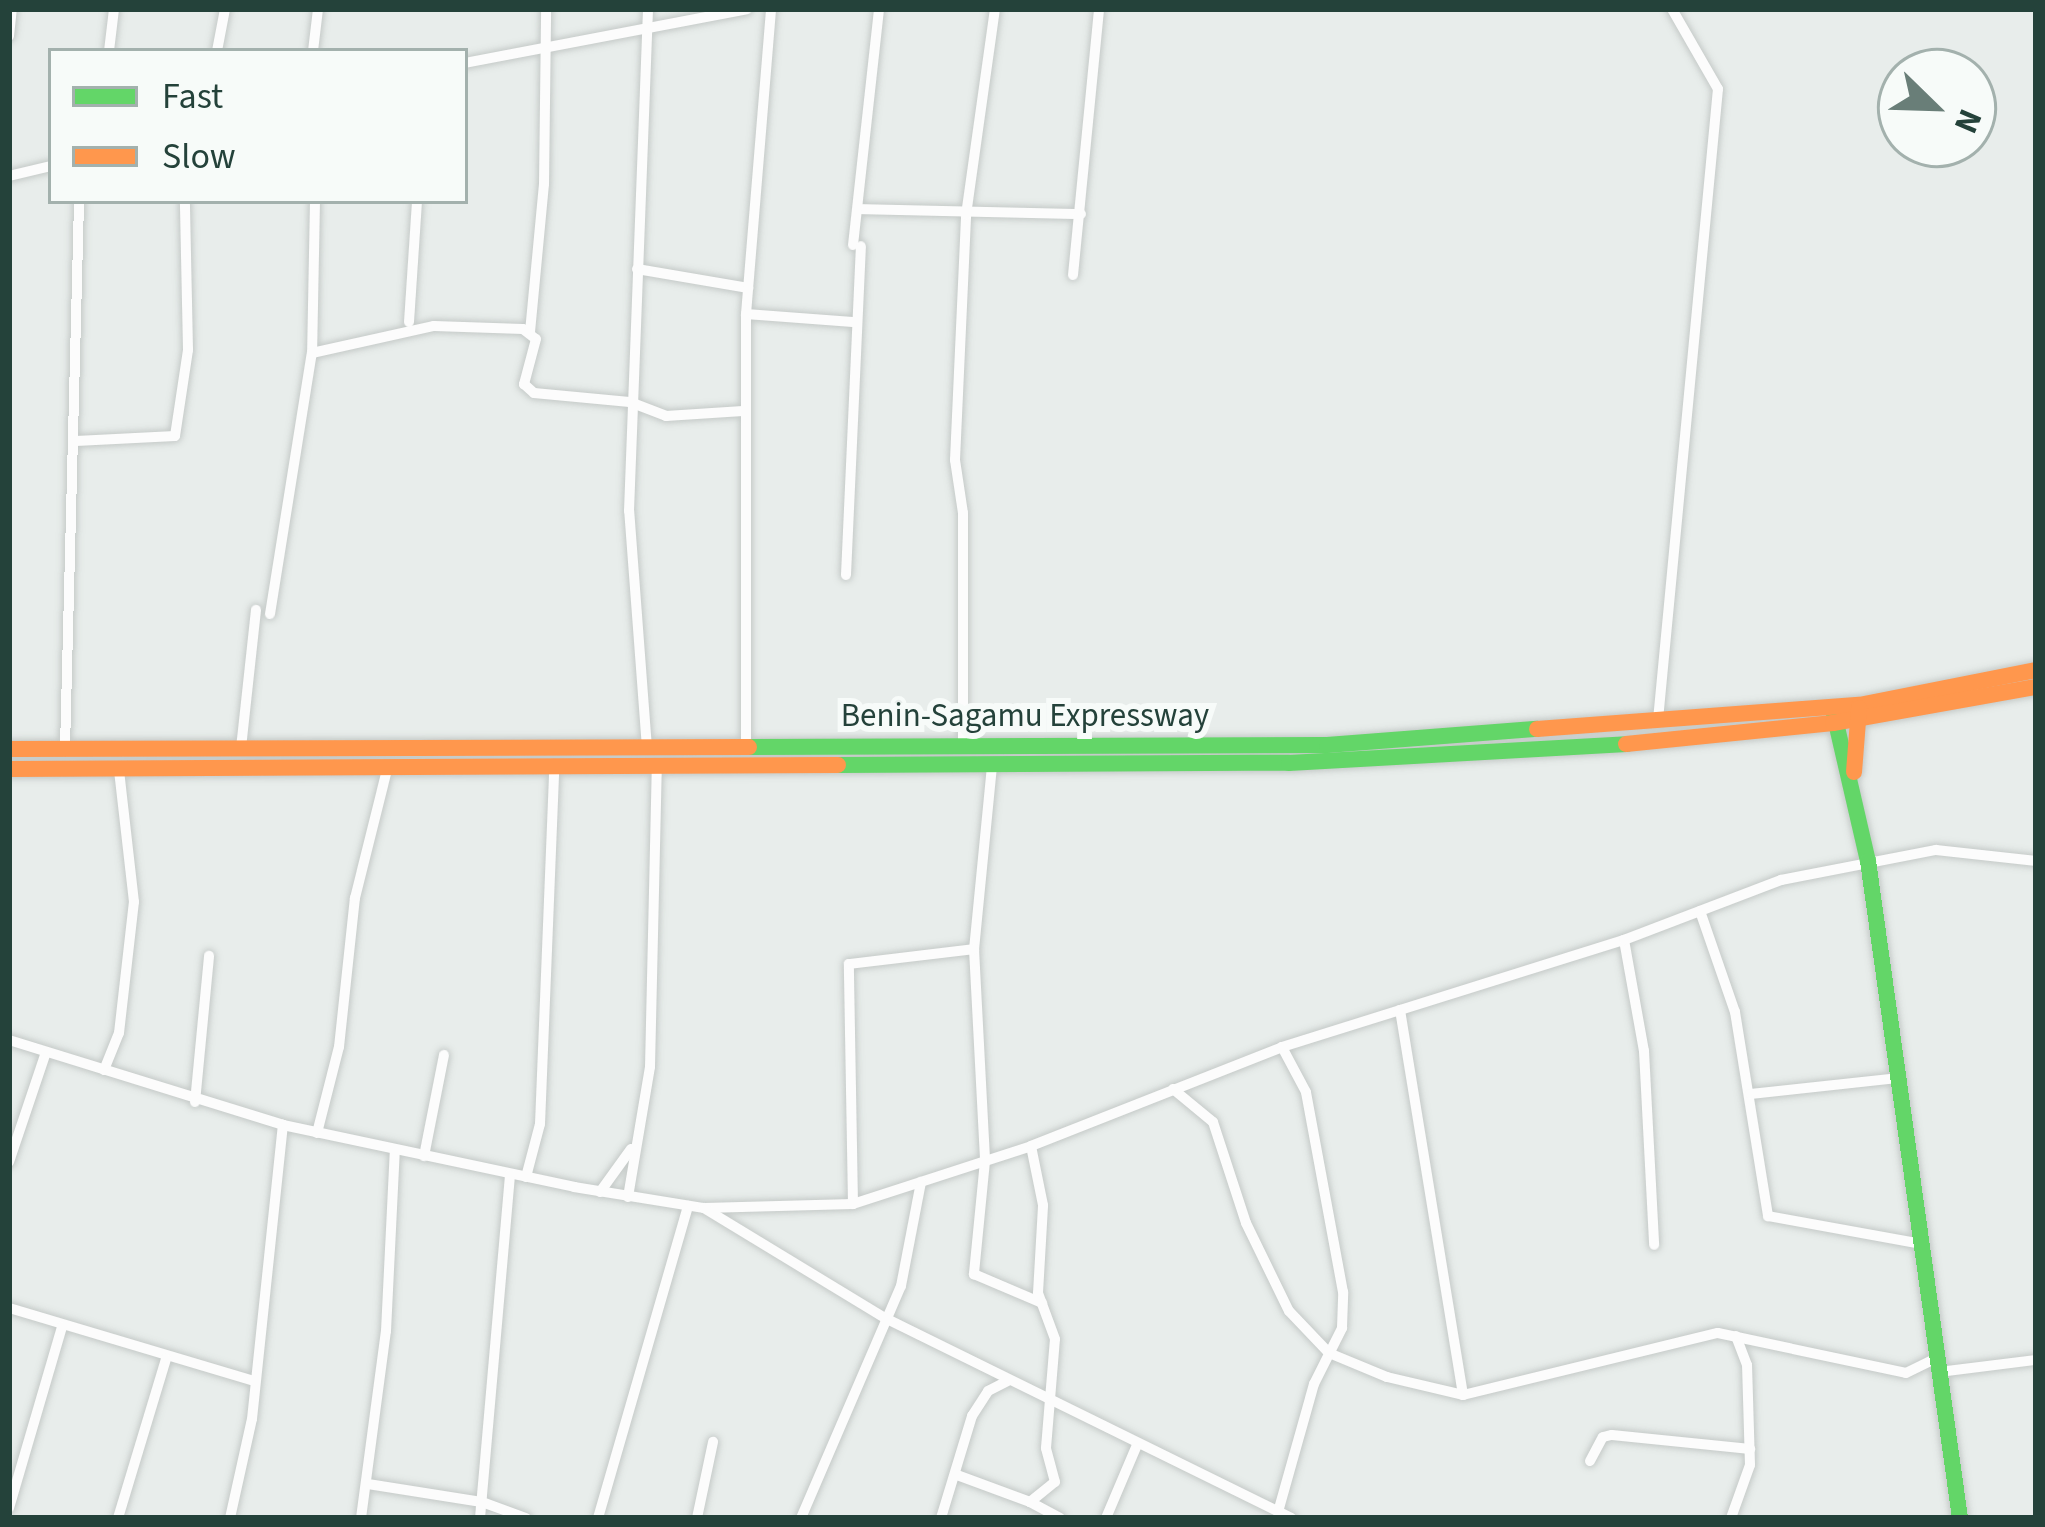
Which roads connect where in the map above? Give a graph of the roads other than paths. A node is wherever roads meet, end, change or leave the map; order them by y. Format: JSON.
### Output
{"nodes":[{"id":1,"x":12,"y":9,"type":"edge"},
{"id":2,"x":114,"y":9,"type":"edge"},
{"id":3,"x":225,"y":9,"type":"edge"},
{"id":4,"x":318,"y":9,"type":"edge"},
{"id":5,"x":547,"y":9,"type":"edge"},
{"id":6,"x":648,"y":9,"type":"edge"},
{"id":7,"x":747,"y":9,"type":"edge"},
{"id":8,"x":771,"y":9,"type":"edge"},
{"id":9,"x":880,"y":9,"type":"edge"},
{"id":10,"x":994,"y":9,"type":"edge"},
{"id":11,"x":1100,"y":9,"type":"edge"},
{"id":12,"x":1672,"y":9,"type":"edge"},
{"id":13,"x":648,"y":32,"type":"junction"},
{"id":14,"x":9,"y":36,"type":"edge"},
{"id":15,"x":551,"y":43,"type":"junction"},
{"id":16,"x":110,"y":48,"type":"edge"},
{"id":17,"x":218,"y":48,"type":"edge"},
{"id":18,"x":314,"y":48,"type":"edge"},
{"id":19,"x":468,"y":62,"type":"edge"},
{"id":20,"x":48,"y":167,"type":"edge"},
{"id":21,"x":9,"y":176,"type":"edge"},
{"id":22,"x":79,"y":204,"type":"edge"},
{"id":23,"x":187,"y":204,"type":"edge"},
{"id":24,"x":187,"y":204,"type":"edge"},
{"id":25,"x":315,"y":204,"type":"edge"},
{"id":26,"x":417,"y":204,"type":"edge"},
{"id":27,"x":860,"y":209,"type":"junction"},
{"id":28,"x":1082,"y":214,"type":"junction"},
{"id":29,"x":966,"y":215,"type":"junction"},
{"id":30,"x":637,"y":269,"type":"junction"},
{"id":31,"x":1073,"y":275,"type":"dead end"},
{"id":32,"x":748,"y":288,"type":"junction"},
{"id":33,"x":192,"y":306,"type":"dead end"},
{"id":34,"x":746,"y":314,"type":"junction"},
{"id":35,"x":409,"y":322,"type":"dead end"},
{"id":36,"x":853,"y":322,"type":"junction"},
{"id":37,"x":530,"y":332,"type":"junction"},
{"id":38,"x":312,"y":353,"type":"junction"},
{"id":39,"x":630,"y":402,"type":"junction"},
{"id":40,"x":743,"y":411,"type":"junction"},
{"id":41,"x":76,"y":441,"type":"junction"},
{"id":42,"x":847,"y":575,"type":"dead end"},
{"id":43,"x":256,"y":610,"type":"dead end"},
{"id":44,"x":271,"y":614,"type":"dead end"},
{"id":45,"x":2036,"y":670,"type":"edge"},
{"id":46,"x":2036,"y":688,"type":"edge"},
{"id":47,"x":1858,"y":712,"type":"junction"},
{"id":48,"x":1834,"y":715,"type":"junction"},
{"id":49,"x":1658,"y":721,"type":"junction"},
{"id":50,"x":963,"y":744,"type":"junction"},
{"id":51,"x":746,"y":747,"type":"junction"},
{"id":52,"x":65,"y":748,"type":"junction"},
{"id":53,"x":241,"y":748,"type":"junction"},
{"id":54,"x":647,"y":748,"type":"junction"},
{"id":55,"x":9,"y":749,"type":"edge"},
{"id":56,"x":993,"y":763,"type":"junction"},
{"id":57,"x":554,"y":765,"type":"junction"},
{"id":58,"x":657,"y":765,"type":"junction"},
{"id":59,"x":388,"y":766,"type":"junction"},
{"id":60,"x":9,"y":769,"type":"edge"},
{"id":61,"x":119,"y":770,"type":"junction"},
{"id":62,"x":1854,"y":779,"type":"junction"},
{"id":63,"x":1868,"y":861,"type":"junction"},
{"id":64,"x":2036,"y":862,"type":"edge"},
{"id":65,"x":1700,"y":911,"type":"junction"},
{"id":66,"x":1624,"y":940,"type":"junction"},
{"id":67,"x":974,"y":949,"type":"junction"},
{"id":68,"x":208,"y":956,"type":"dead end"},
{"id":69,"x":1400,"y":1010,"type":"junction"},
{"id":70,"x":9,"y":1040,"type":"edge"},
{"id":71,"x":1282,"y":1047,"type":"junction"},
{"id":72,"x":46,"y":1052,"type":"junction"},
{"id":73,"x":444,"y":1055,"type":"dead end"},
{"id":74,"x":104,"y":1070,"type":"junction"},
{"id":75,"x":1899,"y":1078,"type":"junction"},
{"id":76,"x":1173,"y":1089,"type":"junction"},
{"id":77,"x":1751,"y":1094,"type":"junction"},
{"id":78,"x":195,"y":1102,"type":"junction"},
{"id":79,"x":283,"y":1125,"type":"junction"},
{"id":80,"x":317,"y":1133,"type":"junction"},
{"id":81,"x":633,"y":1146,"type":"junction"},
{"id":82,"x":1031,"y":1146,"type":"junction"},
{"id":83,"x":395,"y":1150,"type":"junction"},
{"id":84,"x":424,"y":1156,"type":"junction"},
{"id":85,"x":985,"y":1161,"type":"junction"},
{"id":86,"x":9,"y":1162,"type":"edge"},
{"id":87,"x":510,"y":1174,"type":"junction"},
{"id":88,"x":526,"y":1177,"type":"junction"},
{"id":89,"x":921,"y":1182,"type":"junction"},
{"id":90,"x":600,"y":1192,"type":"junction"},
{"id":91,"x":628,"y":1197,"type":"junction"},
{"id":92,"x":853,"y":1204,"type":"junction"},
{"id":93,"x":688,"y":1206,"type":"junction"},
{"id":94,"x":704,"y":1208,"type":"junction"},
{"id":95,"x":1922,"y":1244,"type":"junction"},
{"id":96,"x":1654,"y":1245,"type":"dead end"},
{"id":97,"x":1042,"y":1303,"type":"junction"},
{"id":98,"x":9,"y":1308,"type":"edge"},
{"id":99,"x":885,"y":1318,"type":"junction"},
{"id":100,"x":62,"y":1327,"type":"junction"},
{"id":101,"x":1736,"y":1336,"type":"junction"},
{"id":102,"x":1329,"y":1353,"type":"junction"},
{"id":103,"x":166,"y":1359,"type":"junction"},
{"id":104,"x":2036,"y":1360,"type":"edge"},
{"id":105,"x":1938,"y":1365,"type":"junction"},
{"id":106,"x":254,"y":1381,"type":"junction"},
{"id":107,"x":1008,"y":1381,"type":"junction"},
{"id":108,"x":1048,"y":1393,"type":"junction"},
{"id":109,"x":1463,"y":1395,"type":"junction"},
{"id":110,"x":713,"y":1442,"type":"dead end"},
{"id":111,"x":1137,"y":1444,"type":"junction"},
{"id":112,"x":1750,"y":1449,"type":"junction"},
{"id":113,"x":1590,"y":1461,"type":"dead end"},
{"id":114,"x":957,"y":1475,"type":"junction"},
{"id":115,"x":368,"y":1484,"type":"junction"},
{"id":116,"x":482,"y":1502,"type":"junction"},
{"id":117,"x":1030,"y":1502,"type":"junction"},
{"id":118,"x":9,"y":1508,"type":"edge"},
{"id":119,"x":1278,"y":1512,"type":"junction"},
{"id":120,"x":118,"y":1518,"type":"edge"},
{"id":121,"x":230,"y":1518,"type":"edge"},
{"id":122,"x":361,"y":1518,"type":"edge"},
{"id":123,"x":480,"y":1518,"type":"edge"},
{"id":124,"x":526,"y":1518,"type":"edge"},
{"id":125,"x":598,"y":1518,"type":"edge"},
{"id":126,"x":697,"y":1518,"type":"edge"},
{"id":127,"x":801,"y":1518,"type":"edge"},
{"id":128,"x":941,"y":1518,"type":"edge"},
{"id":129,"x":1060,"y":1518,"type":"edge"},
{"id":130,"x":1106,"y":1518,"type":"edge"},
{"id":131,"x":1292,"y":1518,"type":"edge"},
{"id":132,"x":1731,"y":1518,"type":"edge"},
{"id":133,"x":1960,"y":1518,"type":"edge"}],
"edges":[{"from":1,"to":14,"type":"street"},
{"from":2,"to":16,"type":"street"},
{"from":3,"to":17,"type":"street"},
{"from":4,"to":18,"type":"street"},
{"from":5,"to":15,"type":"street"},
{"from":6,"to":13,"type":"street"},
{"from":7,"to":13,"type":"street"},
{"from":8,"to":32,"type":"street"},
{"from":9,"to":27,"type":"street"},
{"from":10,"to":29,"type":"street"},
{"from":11,"to":28,"type":"street"},
{"from":12,"to":49,"type":"street"},
{"from":13,"to":15,"type":"street"},
{"from":13,"to":30,"type":"street"},
{"from":15,"to":19,"type":"street"},
{"from":15,"to":37,"type":"street"},
{"from":20,"to":21,"type":"street"},
{"from":22,"to":41,"type":"street"},
{"from":23,"to":41,"type":"street"},
{"from":24,"to":33,"type":"street"},
{"from":25,"to":38,"type":"street"},
{"from":26,"to":35,"type":"street"},
{"from":27,"to":29,"type":"street"},
{"from":27,"to":36,"type":"street"},
{"from":28,"to":29,"type":"street"},
{"from":28,"to":31,"type":"street"},
{"from":29,"to":50,"type":"street"},
{"from":30,"to":32,"type":"street"},
{"from":30,"to":39,"type":"street"},
{"from":32,"to":34,"type":"street"},
{"from":34,"to":36,"type":"street"},
{"from":34,"to":40,"type":"street"},
{"from":36,"to":42,"type":"street"},
{"from":37,"to":38,"type":"street"},
{"from":37,"to":39,"type":"street"},
{"from":38,"to":44,"type":"street"},
{"from":39,"to":40,"type":"street"},
{"from":39,"to":54,"type":"street"},
{"from":40,"to":51,"type":"street"},
{"from":41,"to":52,"type":"street"},
{"from":43,"to":53,"type":"street"},
{"from":45,"to":47,"type":"main road"},
{"from":46,"to":47,"type":"main road"},
{"from":47,"to":48,"type":"main road"},
{"from":47,"to":62,"type":"main road"},
{"from":48,"to":49,"type":"main road","name":"Benin-Sagamu Expressway"},
{"from":48,"to":56,"type":"main road"},
{"from":48,"to":62,"type":"main road"},
{"from":49,"to":50,"type":"main road","name":"Benin-Sagamu Expressway"},
{"from":50,"to":51,"type":"main road","name":"Benin-Sagamu Expressway"},
{"from":51,"to":54,"type":"main road","name":"Benin-Sagamu Expressway"},
{"from":52,"to":53,"type":"main road","name":"Benin-Sagamu Expressway"},
{"from":52,"to":55,"type":"main road","name":"Benin-Sagamu Expressway"},
{"from":53,"to":54,"type":"main road","name":"Benin-Sagamu Expressway"},
{"from":56,"to":58,"type":"main road"},
{"from":56,"to":67,"type":"street"},
{"from":57,"to":58,"type":"main road"},
{"from":57,"to":59,"type":"main road"},
{"from":57,"to":88,"type":"street"},
{"from":58,"to":81,"type":"street"},
{"from":59,"to":61,"type":"main road"},
{"from":59,"to":80,"type":"street"},
{"from":60,"to":61,"type":"main road"},
{"from":61,"to":74,"type":"street"},
{"from":62,"to":63,"type":"main road"},
{"from":63,"to":64,"type":"street"},
{"from":63,"to":65,"type":"street"},
{"from":63,"to":75,"type":"main road"},
{"from":65,"to":66,"type":"street"},
{"from":65,"to":77,"type":"street"},
{"from":66,"to":69,"type":"street"},
{"from":66,"to":96,"type":"street"},
{"from":67,"to":85,"type":"street"},
{"from":67,"to":92,"type":"street"},
{"from":68,"to":78,"type":"street"},
{"from":69,"to":71,"type":"street"},
{"from":69,"to":109,"type":"street"},
{"from":70,"to":72,"type":"street"},
{"from":71,"to":76,"type":"street"},
{"from":71,"to":102,"type":"street"},
{"from":72,"to":74,"type":"street"},
{"from":72,"to":86,"type":"street"},
{"from":73,"to":84,"type":"street"},
{"from":74,"to":78,"type":"street"},
{"from":75,"to":77,"type":"street"},
{"from":75,"to":95,"type":"main road"},
{"from":76,"to":82,"type":"street"},
{"from":76,"to":102,"type":"street"},
{"from":77,"to":95,"type":"street"},
{"from":78,"to":79,"type":"street"},
{"from":79,"to":80,"type":"street"},
{"from":79,"to":106,"type":"street"},
{"from":80,"to":83,"type":"street"},
{"from":81,"to":90,"type":"street"},
{"from":81,"to":91,"type":"street"},
{"from":82,"to":85,"type":"street"},
{"from":82,"to":97,"type":"street"},
{"from":83,"to":84,"type":"street"},
{"from":83,"to":115,"type":"street"},
{"from":84,"to":87,"type":"street"},
{"from":85,"to":89,"type":"street"},
{"from":85,"to":97,"type":"street"},
{"from":87,"to":88,"type":"street"},
{"from":87,"to":116,"type":"street"},
{"from":88,"to":90,"type":"street"},
{"from":89,"to":92,"type":"street"},
{"from":89,"to":99,"type":"street"},
{"from":90,"to":91,"type":"street"},
{"from":91,"to":93,"type":"street"},
{"from":92,"to":94,"type":"street"},
{"from":93,"to":94,"type":"street"},
{"from":93,"to":125,"type":"street"},
{"from":94,"to":99,"type":"street"},
{"from":95,"to":105,"type":"main road"},
{"from":97,"to":108,"type":"street"},
{"from":98,"to":100,"type":"street"},
{"from":99,"to":107,"type":"street"},
{"from":99,"to":127,"type":"street"},
{"from":100,"to":103,"type":"street"},
{"from":100,"to":118,"type":"street"},
{"from":101,"to":105,"type":"street"},
{"from":101,"to":109,"type":"street"},
{"from":101,"to":112,"type":"street"},
{"from":102,"to":109,"type":"street"},
{"from":102,"to":119,"type":"street"},
{"from":103,"to":106,"type":"street"},
{"from":103,"to":120,"type":"street"},
{"from":104,"to":105,"type":"street"},
{"from":105,"to":133,"type":"main road"},
{"from":106,"to":121,"type":"street"},
{"from":107,"to":108,"type":"street"},
{"from":107,"to":114,"type":"street"},
{"from":108,"to":111,"type":"street"},
{"from":108,"to":117,"type":"street"},
{"from":110,"to":126,"type":"street"},
{"from":111,"to":119,"type":"street"},
{"from":111,"to":130,"type":"street"},
{"from":112,"to":113,"type":"street"},
{"from":112,"to":132,"type":"street"},
{"from":114,"to":117,"type":"street"},
{"from":114,"to":128,"type":"street"},
{"from":115,"to":116,"type":"street"},
{"from":115,"to":122,"type":"street"},
{"from":116,"to":123,"type":"street"},
{"from":116,"to":124,"type":"street"},
{"from":117,"to":129,"type":"street"},
{"from":119,"to":131,"type":"street"}]}
